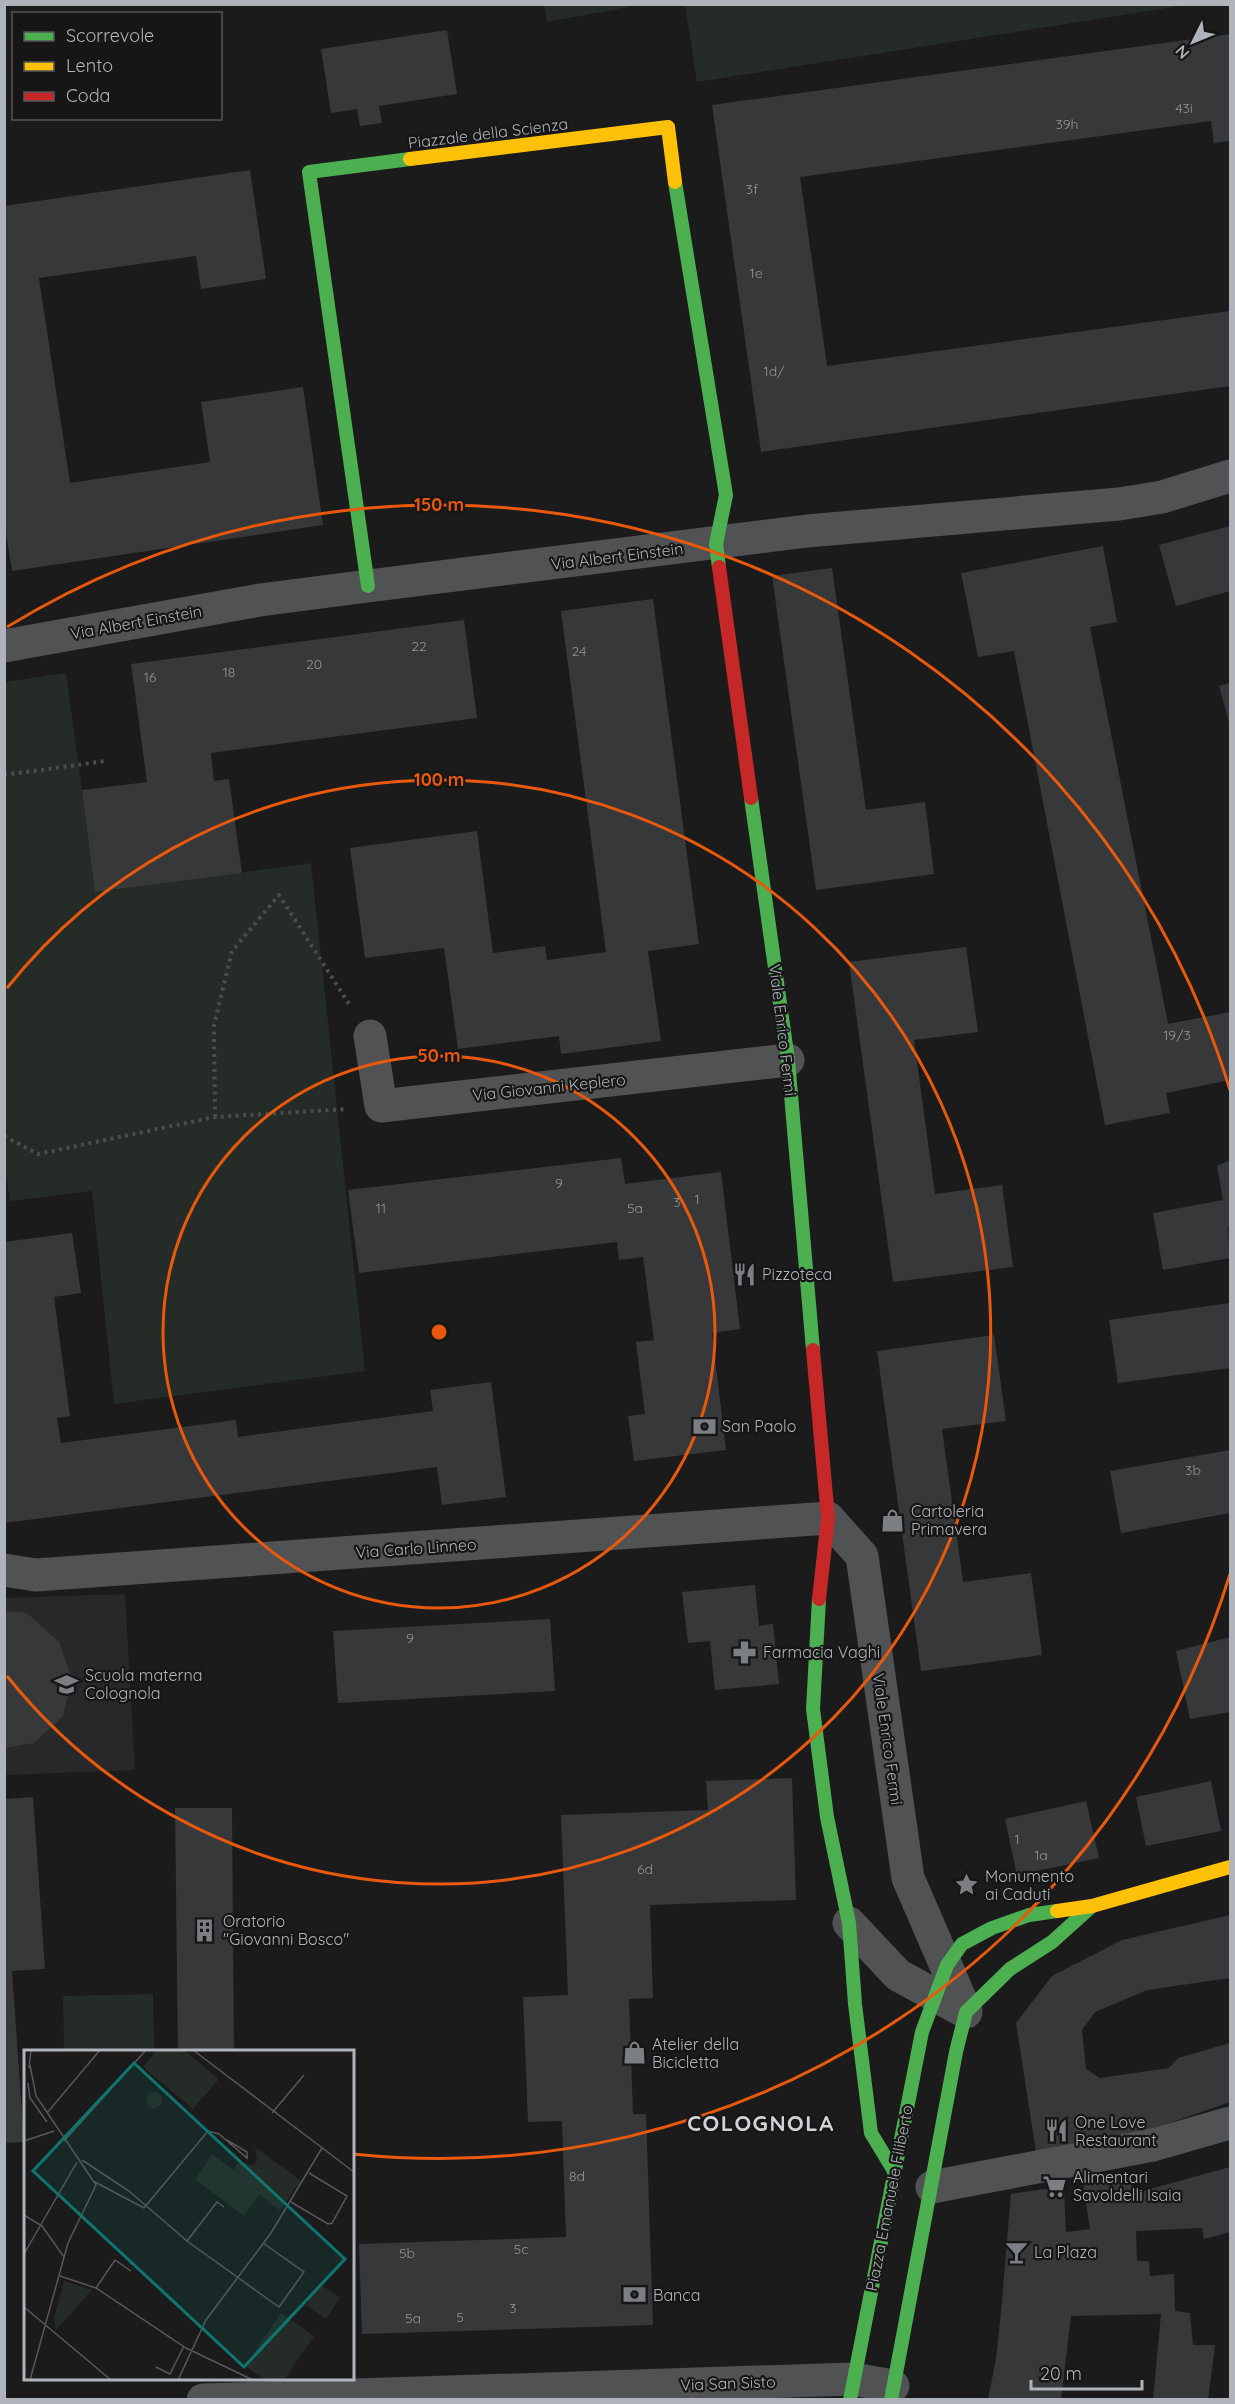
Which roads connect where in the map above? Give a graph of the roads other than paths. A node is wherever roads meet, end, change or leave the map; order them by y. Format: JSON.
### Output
{"nodes":[{"id":1,"x":1230,"y":476,"type":"edge"},
{"id":2,"x":716,"y":544,"type":"junction"},
{"id":3,"x":368,"y":586,"type":"junction"},
{"id":4,"x":4,"y":646,"type":"edge"},
{"id":5,"x":370,"y":1036,"type":"road end"},
{"id":6,"x":788,"y":1060,"type":"junction"},
{"id":7,"x":828,"y":1518,"type":"junction"},
{"id":8,"x":4,"y":1570,"type":"edge"},
{"id":9,"x":1230,"y":1867,"type":"edge"},
{"id":10,"x":1092,"y":1906,"type":"junction"},
{"id":11,"x":849,"y":1923,"type":"junction"},
{"id":12,"x":947,"y":1965,"type":"junction"},
{"id":13,"x":935,"y":1997,"type":"junction"},
{"id":14,"x":966,"y":2012,"type":"junction"},
{"id":15,"x":1230,"y":2123,"type":"edge"},
{"id":16,"x":894,"y":2171,"type":"junction"},
{"id":17,"x":932,"y":2187,"type":"junction"},
{"id":18,"x":852,"y":2389,"type":"edge"},
{"id":19,"x":892,"y":2393,"type":"edge"},
{"id":20,"x":203,"y":2400,"type":"edge"}],
"edges":[{"from":1,"to":2,"type":"street","name":"Via Albert Einstein"},
{"from":2,"to":3,"type":"street","name":"Via Albert Einstein"},
{"from":2,"to":3,"type":"street","name":"Piazzale della Scienza"},
{"from":2,"to":6,"type":"street","name":"Viale Enrico Fermi"},
{"from":3,"to":4,"type":"street","name":"Via Albert Einstein"},
{"from":5,"to":6,"type":"street","name":"Via Giovanni Keplero"},
{"from":6,"to":7,"type":"street","name":"Viale Enrico Fermi"},
{"from":7,"to":8,"type":"street","name":"Via Carlo Linneo"},
{"from":7,"to":11,"type":"street","name":"Viale Enrico Fermi"},
{"from":7,"to":12,"type":"street","name":"Viale Enrico Fermi"},
{"from":9,"to":10,"type":"street","name":"Piazza Emanuele Filiberto"},
{"from":10,"to":12,"type":"street","name":"Piazza Emanuele Filiberto"},
{"from":10,"to":14,"type":"street"},
{"from":11,"to":13,"type":"street"},
{"from":11,"to":16,"type":"street","name":"Viale Enrico Fermi"},
{"from":12,"to":13,"type":"street","name":"Piazza Emanuele Filiberto"},
{"from":12,"to":14,"type":"street"},
{"from":13,"to":14,"type":"street"},
{"from":13,"to":16,"type":"street","name":"Piazza Emanuele Filiberto"},
{"from":14,"to":17,"type":"street"},
{"from":15,"to":17,"type":"street"},
{"from":16,"to":18,"type":"street","name":"Piazza Emanuele Filiberto"},
{"from":17,"to":19,"type":"street"},
{"from":18,"to":19,"type":"street","name":"Via San Sisto"},
{"from":18,"to":20,"type":"street","name":"Via San Sisto"}]}
